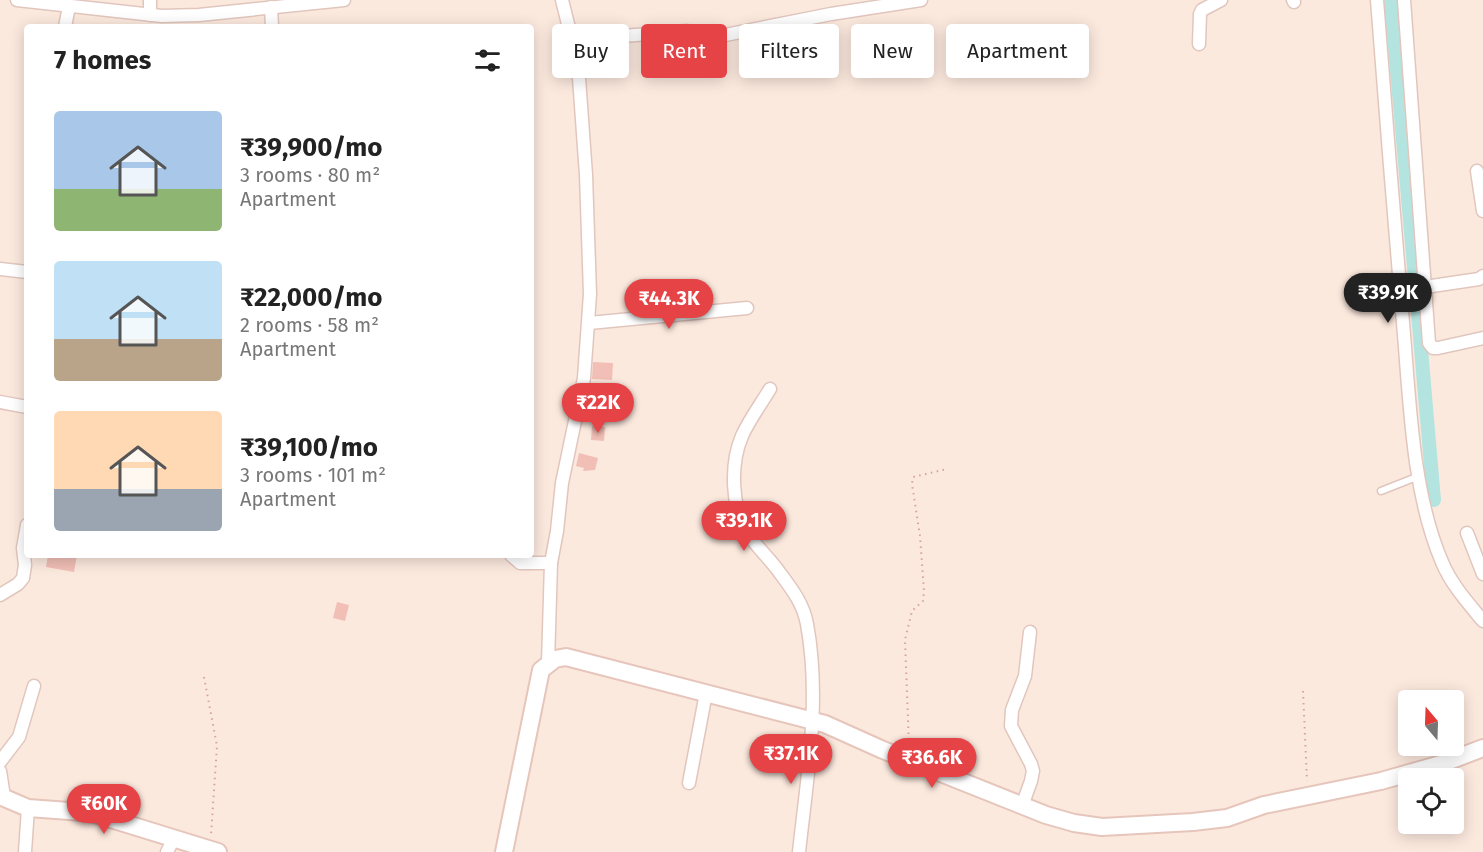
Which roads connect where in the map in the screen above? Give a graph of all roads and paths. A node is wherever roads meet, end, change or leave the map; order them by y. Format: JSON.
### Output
{"nodes":[{"id":1,"x":17,"y":0,"type":"edge"},
{"id":2,"x":150,"y":0,"type":"edge"},
{"id":3,"x":344,"y":0,"type":"edge"},
{"id":4,"x":562,"y":0,"type":"edge"},
{"id":5,"x":921,"y":0,"type":"edge"},
{"id":6,"x":1221,"y":0,"type":"edge"},
{"id":7,"x":1377,"y":0,"type":"edge"},
{"id":8,"x":1404,"y":0,"type":"edge"},
{"id":9,"x":69,"y":6,"type":"junction"},
{"id":10,"x":271,"y":7,"type":"junction"},
{"id":11,"x":150,"y":15,"type":"junction"},
{"id":12,"x":66,"y":24,"type":"edge"},
{"id":13,"x":272,"y":24,"type":"edge"},
{"id":14,"x":567,"y":24,"type":"edge"},
{"id":15,"x":629,"y":35,"type":"edge"},
{"id":16,"x":1199,"y":44,"type":"dead end"},
{"id":17,"x":579,"y":78,"type":"edge"},
{"id":18,"x":1476,"y":171,"type":"dead end"},
{"id":19,"x":1483,"y":211,"type":"edge"},
{"id":20,"x":0,"y":269,"type":"edge"},
{"id":21,"x":24,"y":272,"type":"edge"},
{"id":22,"x":1483,"y":276,"type":"edge"},
{"id":23,"x":1425,"y":287,"type":"junction"},
{"id":24,"x":747,"y":308,"type":"dead end"},
{"id":25,"x":589,"y":322,"type":"junction"},
{"id":26,"x":1483,"y":338,"type":"edge"},
{"id":27,"x":770,"y":389,"type":"dead end"},
{"id":28,"x":0,"y":402,"type":"edge"},
{"id":29,"x":24,"y":406,"type":"edge"},
{"id":30,"x":947,"y":469,"type":"dead end"},
{"id":31,"x":1419,"y":475,"type":"junction"},
{"id":32,"x":1381,"y":491,"type":"dead end"},
{"id":33,"x":1467,"y":533,"type":"dead end"},
{"id":34,"x":24,"y":558,"type":"edge"},
{"id":35,"x":515,"y":558,"type":"edge"},
{"id":36,"x":551,"y":563,"type":"junction"},
{"id":37,"x":1483,"y":574,"type":"edge"},
{"id":38,"x":0,"y":595,"type":"edge"},
{"id":39,"x":1483,"y":621,"type":"edge"},
{"id":40,"x":1030,"y":632,"type":"dead end"},
{"id":41,"x":548,"y":663,"type":"junction"},
{"id":42,"x":204,"y":677,"type":"dead end"},
{"id":43,"x":34,"y":686,"type":"dead end"},
{"id":44,"x":1303,"y":691,"type":"dead end"},
{"id":45,"x":706,"y":693,"type":"junction"},
{"id":46,"x":813,"y":721,"type":"junction"},
{"id":47,"x":1483,"y":748,"type":"edge"},
{"id":48,"x":910,"y":761,"type":"junction"},
{"id":49,"x":0,"y":762,"type":"edge"},
{"id":50,"x":0,"y":771,"type":"edge"},
{"id":51,"x":689,"y":783,"type":"dead end"},
{"id":52,"x":1307,"y":795,"type":"junction"},
{"id":53,"x":2,"y":797,"type":"edge"},
{"id":54,"x":1022,"y":806,"type":"junction"},
{"id":55,"x":28,"y":808,"type":"junction"},
{"id":56,"x":171,"y":845,"type":"edge"},
{"id":57,"x":214,"y":851,"type":"edge"},
{"id":58,"x":26,"y":852,"type":"edge"},
{"id":59,"x":504,"y":852,"type":"edge"},
{"id":60,"x":799,"y":852,"type":"edge"}],
"edges":[{"from":1,"to":9,"type":"street"},
{"from":2,"to":11,"type":"street"},
{"from":3,"to":10,"type":"street"},
{"from":4,"to":14,"type":"street"},
{"from":5,"to":15,"type":"street"},
{"from":6,"to":16,"type":"street"},
{"from":7,"to":31,"type":"street"},
{"from":8,"to":23,"type":"street"},
{"from":9,"to":11,"type":"street"},
{"from":9,"to":12,"type":"street"},
{"from":10,"to":11,"type":"street"},
{"from":10,"to":13,"type":"street"},
{"from":17,"to":25,"type":"street"},
{"from":18,"to":19,"type":"street"},
{"from":20,"to":21,"type":"street"},
{"from":22,"to":23,"type":"street"},
{"from":23,"to":26,"type":"street"},
{"from":24,"to":25,"type":"street"},
{"from":25,"to":36,"type":"street"},
{"from":27,"to":46,"type":"street"},
{"from":28,"to":29,"type":"street"},
{"from":30,"to":48,"type":"path"},
{"from":31,"to":32,"type":"lane"},
{"from":31,"to":39,"type":"street"},
{"from":33,"to":37,"type":"street"},
{"from":34,"to":38,"type":"street"},
{"from":35,"to":36,"type":"street"},
{"from":36,"to":41,"type":"street"},
{"from":40,"to":54,"type":"street"},
{"from":41,"to":45,"type":"main road"},
{"from":41,"to":59,"type":"main road"},
{"from":42,"to":57,"type":"path"},
{"from":43,"to":49,"type":"street"},
{"from":44,"to":52,"type":"path"},
{"from":45,"to":46,"type":"main road"},
{"from":45,"to":51,"type":"street"},
{"from":46,"to":48,"type":"main road"},
{"from":46,"to":60,"type":"street"},
{"from":47,"to":52,"type":"main road"},
{"from":48,"to":54,"type":"main road"},
{"from":50,"to":53,"type":"street"},
{"from":52,"to":54,"type":"main road"},
{"from":53,"to":55,"type":"main road"},
{"from":55,"to":56,"type":"main road"},
{"from":55,"to":58,"type":"street"},
{"from":56,"to":57,"type":"main road"}]}
